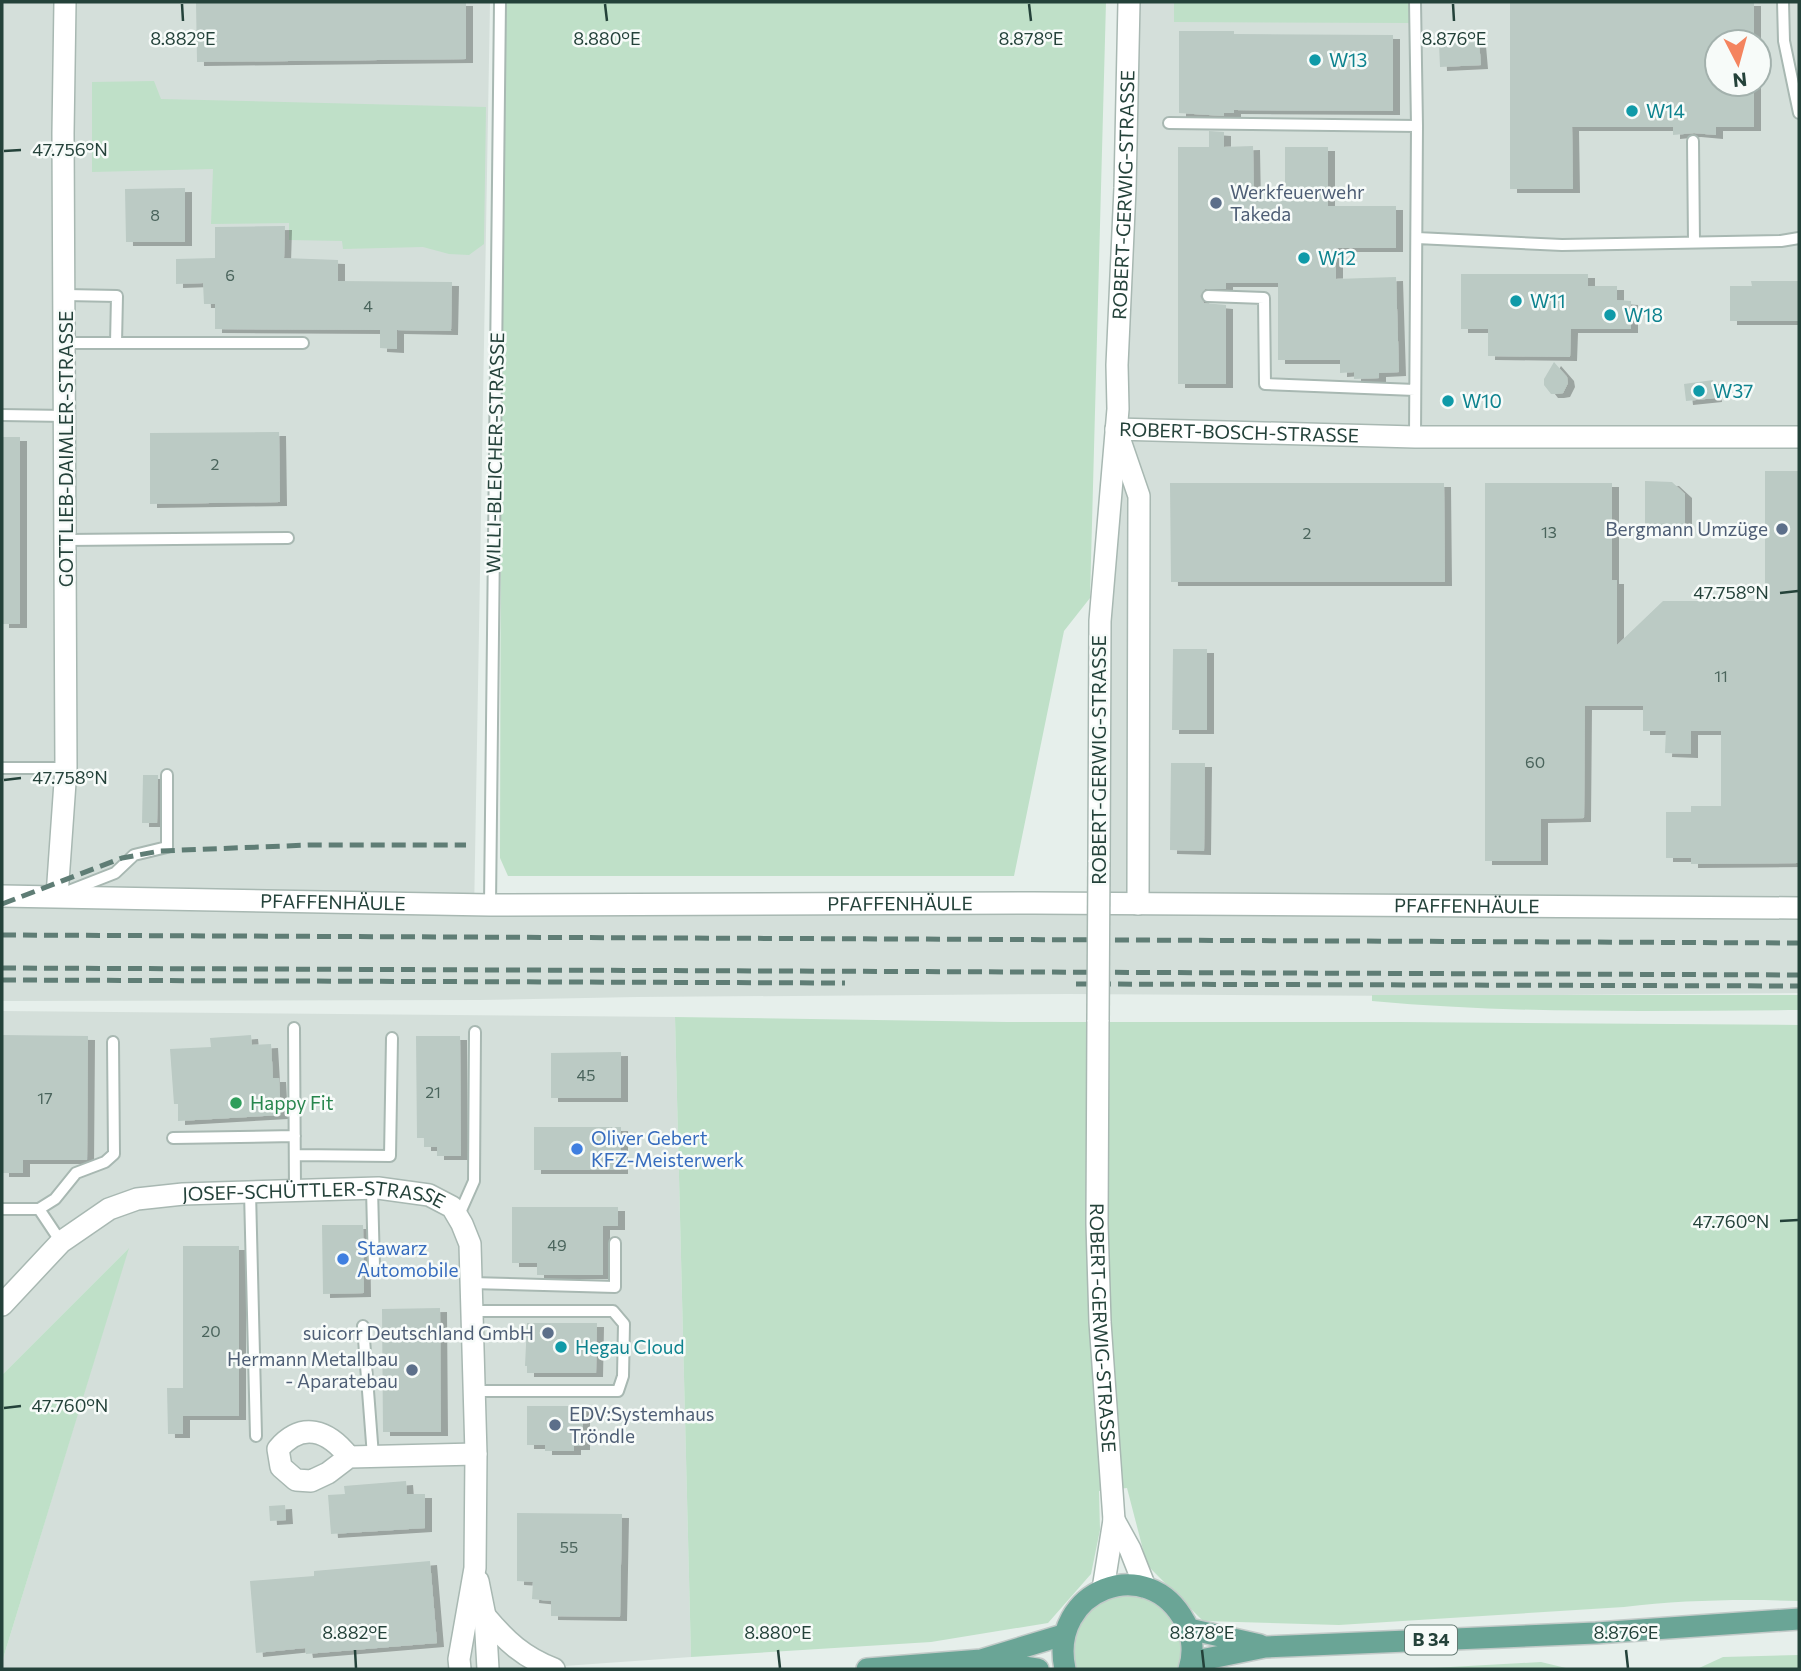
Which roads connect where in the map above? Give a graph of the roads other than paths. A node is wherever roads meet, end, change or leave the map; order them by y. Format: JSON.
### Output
{"nodes":[{"id":1,"x":65,"y":2,"type":"edge"},
{"id":2,"x":500,"y":2,"type":"edge"},
{"id":3,"x":1129,"y":2,"type":"edge"},
{"id":4,"x":1415,"y":2,"type":"edge"},
{"id":5,"x":1783,"y":2,"type":"edge"},
{"id":6,"x":1799,"y":113,"type":"edge"},
{"id":7,"x":1169,"y":122,"type":"dead end"},
{"id":8,"x":1418,"y":126,"type":"junction"},
{"id":9,"x":1693,"y":141,"type":"dead end"},
{"id":10,"x":1417,"y":238,"type":"junction"},
{"id":11,"x":1799,"y":238,"type":"edge"},
{"id":12,"x":1694,"y":242,"type":"junction"},
{"id":13,"x":66,"y":295,"type":"junction"},
{"id":14,"x":1208,"y":296,"type":"dead end"},
{"id":15,"x":66,"y":343,"type":"junction"},
{"id":16,"x":116,"y":343,"type":"junction"},
{"id":17,"x":303,"y":343,"type":"dead end"},
{"id":18,"x":1415,"y":390,"type":"junction"},
{"id":19,"x":2,"y":415,"type":"edge"},
{"id":20,"x":66,"y":416,"type":"junction"},
{"id":21,"x":1116,"y":429,"type":"junction"},
{"id":22,"x":1415,"y":437,"type":"junction"},
{"id":23,"x":1799,"y":437,"type":"edge"},
{"id":24,"x":288,"y":538,"type":"dead end"},
{"id":25,"x":66,"y":540,"type":"junction"},
{"id":26,"x":2,"y":768,"type":"edge"},
{"id":27,"x":66,"y":768,"type":"junction"},
{"id":28,"x":167,"y":775,"type":"dead end"},
{"id":29,"x":2,"y":895,"type":"edge"},
{"id":30,"x":57,"y":896,"type":"junction"},
{"id":31,"x":1138,"y":904,"type":"junction"},
{"id":32,"x":490,"y":905,"type":"junction"},
{"id":33,"x":1799,"y":908,"type":"edge"},
{"id":34,"x":294,"y":1028,"type":"dead end"},
{"id":35,"x":475,"y":1032,"type":"dead end"},
{"id":36,"x":392,"y":1038,"type":"dead end"},
{"id":37,"x":113,"y":1042,"type":"dead end"},
{"id":38,"x":295,"y":1136,"type":"junction"},
{"id":39,"x":173,"y":1138,"type":"dead end"},
{"id":40,"x":295,"y":1155,"type":"junction"},
{"id":41,"x":372,"y":1189,"type":"junction"},
{"id":42,"x":295,"y":1191,"type":"junction"},
{"id":43,"x":250,"y":1192,"type":"junction"},
{"id":44,"x":2,"y":1209,"type":"edge"},
{"id":45,"x":39,"y":1209,"type":"junction"},
{"id":46,"x":458,"y":1217,"type":"junction"},
{"id":47,"x":61,"y":1242,"type":"junction"},
{"id":48,"x":615,"y":1243,"type":"dead end"},
{"id":49,"x":374,"y":1267,"type":"dead end"},
{"id":50,"x":471,"y":1283,"type":"junction"},
{"id":51,"x":2,"y":1305,"type":"edge"},
{"id":52,"x":472,"y":1311,"type":"junction"},
{"id":53,"x":363,"y":1326,"type":"dead end"},
{"id":54,"x":474,"y":1391,"type":"junction"},
{"id":55,"x":256,"y":1436,"type":"dead end"},
{"id":56,"x":476,"y":1454,"type":"junction"},
{"id":57,"x":373,"y":1456,"type":"junction"},
{"id":58,"x":349,"y":1457,"type":"dead end"},
{"id":59,"x":1114,"y":1520,"type":"junction"},
{"id":60,"x":475,"y":1568,"type":"junction"},
{"id":61,"x":1144,"y":1587,"type":"junction"},
{"id":62,"x":1103,"y":1589,"type":"junction"},
{"id":63,"x":485,"y":1616,"type":"junction"},
{"id":64,"x":1799,"y":1619,"type":"edge"},
{"id":65,"x":1189,"y":1629,"type":"junction"},
{"id":66,"x":1063,"y":1635,"type":"junction"},
{"id":67,"x":1265,"y":1647,"type":"junction"},
{"id":68,"x":981,"y":1660,"type":"junction"},
{"id":69,"x":1190,"y":1666,"type":"edge"},
{"id":70,"x":460,"y":1669,"type":"edge"},
{"id":71,"x":488,"y":1669,"type":"edge"},
{"id":72,"x":554,"y":1669,"type":"edge"},
{"id":73,"x":867,"y":1669,"type":"edge"},
{"id":74,"x":1038,"y":1669,"type":"edge"},
{"id":75,"x":1065,"y":1669,"type":"edge"}],
"edges":[{"from":1,"to":13,"type":"street","name":"GOTTLIEB-DAIMLER-STRASSE"},
{"from":2,"to":32,"type":"lane","name":"WILLI-BLEICHER-STRASSE"},
{"from":3,"to":21,"type":"street","name":"ROBERT-GERWIG-STRASSE"},
{"from":4,"to":8,"type":"lane"},
{"from":5,"to":6,"type":"lane"},
{"from":7,"to":8,"type":"lane"},
{"from":8,"to":10,"type":"lane"},
{"from":9,"to":12,"type":"lane"},
{"from":10,"to":12,"type":"lane"},
{"from":10,"to":18,"type":"lane"},
{"from":11,"to":12,"type":"lane"},
{"from":13,"to":15,"type":"street","name":"GOTTLIEB-DAIMLER-STRASSE"},
{"from":13,"to":16,"type":"lane"},
{"from":14,"to":18,"type":"lane"},
{"from":15,"to":16,"type":"lane"},
{"from":15,"to":20,"type":"street","name":"GOTTLIEB-DAIMLER-STRASSE"},
{"from":16,"to":17,"type":"lane"},
{"from":18,"to":22,"type":"lane"},
{"from":19,"to":20,"type":"lane"},
{"from":20,"to":25,"type":"street","name":"GOTTLIEB-DAIMLER-STRASSE"},
{"from":21,"to":22,"type":"street","name":"ROBERT-BOSCH-STRASSE"},
{"from":21,"to":31,"type":"street","name":"ROBERT-BOSCH-STRASSE"},
{"from":21,"to":59,"type":"street","name":"ROBERT-GERWIG-STRASSE","bridge":true},
{"from":22,"to":23,"type":"street","name":"ROBERT-BOSCH-STRASSE"},
{"from":24,"to":25,"type":"lane"},
{"from":25,"to":27,"type":"street","name":"GOTTLIEB-DAIMLER-STRASSE"},
{"from":26,"to":27,"type":"lane"},
{"from":27,"to":30,"type":"street","name":"GOTTLIEB-DAIMLER-STRASSE"},
{"from":28,"to":30,"type":"lane"},
{"from":29,"to":30,"type":"street","name":"PFAFFENHÄULE"},
{"from":30,"to":32,"type":"street","name":"PFAFFENHÄULE"},
{"from":31,"to":32,"type":"street","name":"PFAFFENHÄULE"},
{"from":31,"to":33,"type":"street","name":"PFAFFENHÄULE"},
{"from":34,"to":38,"type":"lane"},
{"from":35,"to":46,"type":"lane"},
{"from":36,"to":40,"type":"lane"},
{"from":37,"to":45,"type":"lane"},
{"from":38,"to":39,"type":"lane"},
{"from":38,"to":40,"type":"lane"},
{"from":40,"to":42,"type":"lane"},
{"from":41,"to":42,"type":"street","name":"JOSEF-SCHÜTTLER-STRASSE"},
{"from":41,"to":46,"type":"street","name":"JOSEF-SCHÜTTLER-STRASSE"},
{"from":41,"to":49,"type":"lane"},
{"from":42,"to":43,"type":"street","name":"JOSEF-SCHÜTTLER-STRASSE"},
{"from":43,"to":47,"type":"street","name":"JOSEF-SCHÜTTLER-STRASSE"},
{"from":43,"to":55,"type":"lane"},
{"from":44,"to":45,"type":"lane"},
{"from":45,"to":47,"type":"lane"},
{"from":46,"to":50,"type":"street","name":"JOSEF-SCHÜTTLER-STRASSE"},
{"from":47,"to":51,"type":"street","name":"JOSEF-SCHÜTTLER-STRASSE"},
{"from":48,"to":50,"type":"lane"},
{"from":50,"to":52,"type":"street","name":"JOSEF-SCHÜTTLER-STRASSE"},
{"from":52,"to":54,"type":"street","name":"JOSEF-SCHÜTTLER-STRASSE"},
{"from":52,"to":54,"type":"lane"},
{"from":53,"to":57,"type":"lane"},
{"from":54,"to":56,"type":"street","name":"JOSEF-SCHÜTTLER-STRASSE"},
{"from":56,"to":57,"type":"street"},
{"from":56,"to":60,"type":"street","name":"JOSEF-SCHÜTTLER-STRASSE"},
{"from":57,"to":58,"type":"street"},
{"from":59,"to":61,"type":"street","name":"ROBERT-GERWIG-STRASSE"},
{"from":59,"to":62,"type":"street","name":"ROBERT-GERWIG-STRASSE"},
{"from":60,"to":63,"type":"street","name":"JOSEF-SCHÜTTLER-STRASSE"},
{"from":60,"to":70,"type":"street","name":"JOSEF-SCHÜTTLER-STRASSE"},
{"from":61,"to":62,"type":"main road"},
{"from":61,"to":65,"type":"main road"},
{"from":62,"to":66,"type":"main road"},
{"from":63,"to":71,"type":"street","name":"JOSEF-SCHÜTTLER-STRASSE"},
{"from":63,"to":72,"type":"street","name":"JOSEF-SCHÜTTLER-STRASSE"},
{"from":64,"to":67,"type":"main road","number":"B 34"},
{"from":65,"to":67,"type":"main road","number":"B 34"},
{"from":65,"to":69,"type":"main road"},
{"from":66,"to":68,"type":"main road"},
{"from":66,"to":75,"type":"main road"},
{"from":67,"to":69,"type":"main road","number":"B 34"},
{"from":68,"to":73,"type":"main road"},
{"from":68,"to":74,"type":"main road"}]}
